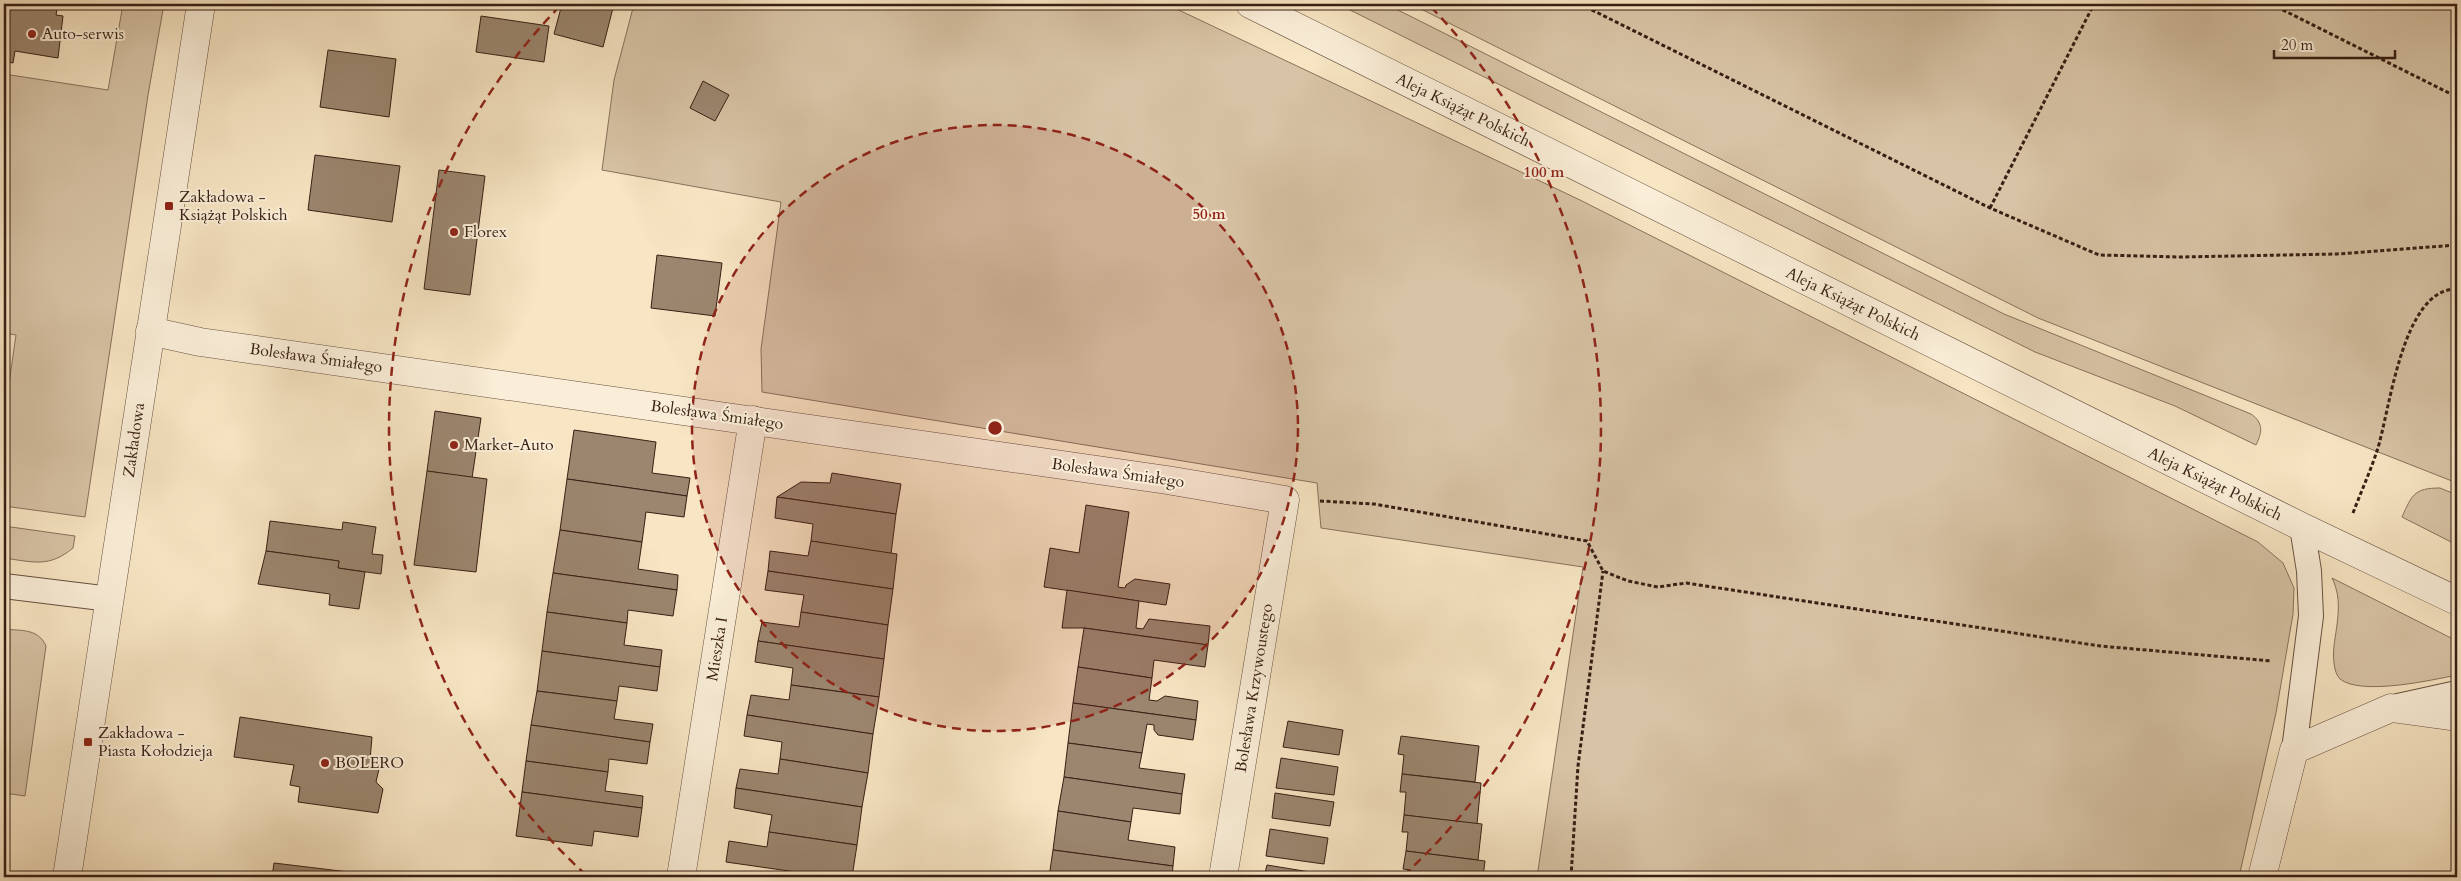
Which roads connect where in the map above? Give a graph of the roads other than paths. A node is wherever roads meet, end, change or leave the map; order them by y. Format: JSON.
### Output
{"nodes":[{"id":1,"x":201,"y":4,"type":"edge"},
{"id":2,"x":1250,"y":4,"type":"edge"},
{"id":3,"x":150,"y":331,"type":"junction"},
{"id":4,"x":753,"y":420,"type":"junction"},
{"id":5,"x":1285,"y":500,"type":"joint"},
{"id":6,"x":2302,"y":527,"type":"junction"},
{"id":7,"x":4,"y":586,"type":"edge"},
{"id":8,"x":110,"y":599,"type":"junction"},
{"id":9,"x":2457,"y":601,"type":"edge"},
{"id":10,"x":2457,"y":693,"type":"edge"},
{"id":11,"x":2391,"y":708,"type":"junction"},
{"id":12,"x":2457,"y":717,"type":"edge"},
{"id":13,"x":2294,"y":750,"type":"junction"},
{"id":14,"x":67,"y":877,"type":"edge"},
{"id":15,"x":681,"y":877,"type":"edge"},
{"id":16,"x":1223,"y":877,"type":"edge"},
{"id":17,"x":2262,"y":877,"type":"edge"}],
"edges":[{"from":1,"to":3,"type":"street","name":"Zakładowa"},
{"from":2,"to":6,"type":"street","name":"Aleja Książąt Polskich"},
{"from":3,"to":4,"type":"street","name":"Bolesława Śmiałego"},
{"from":3,"to":8,"type":"street","name":"Zakładowa"},
{"from":4,"to":5,"type":"street","name":"Bolesława Śmiałego"},
{"from":4,"to":15,"type":"street","name":"Mieszka I"},
{"from":5,"to":16,"type":"street","name":"Bolesława Krzywoustego"},
{"from":6,"to":9,"type":"street","name":"Aleja Książąt Polskich"},
{"from":6,"to":13,"type":"lane"},
{"from":7,"to":8,"type":"lane"},
{"from":8,"to":14,"type":"street","name":"Zakładowa"},
{"from":10,"to":11,"type":"lane"},
{"from":11,"to":12,"type":"street"},
{"from":11,"to":13,"type":"street"},
{"from":13,"to":17,"type":"street"}]}
